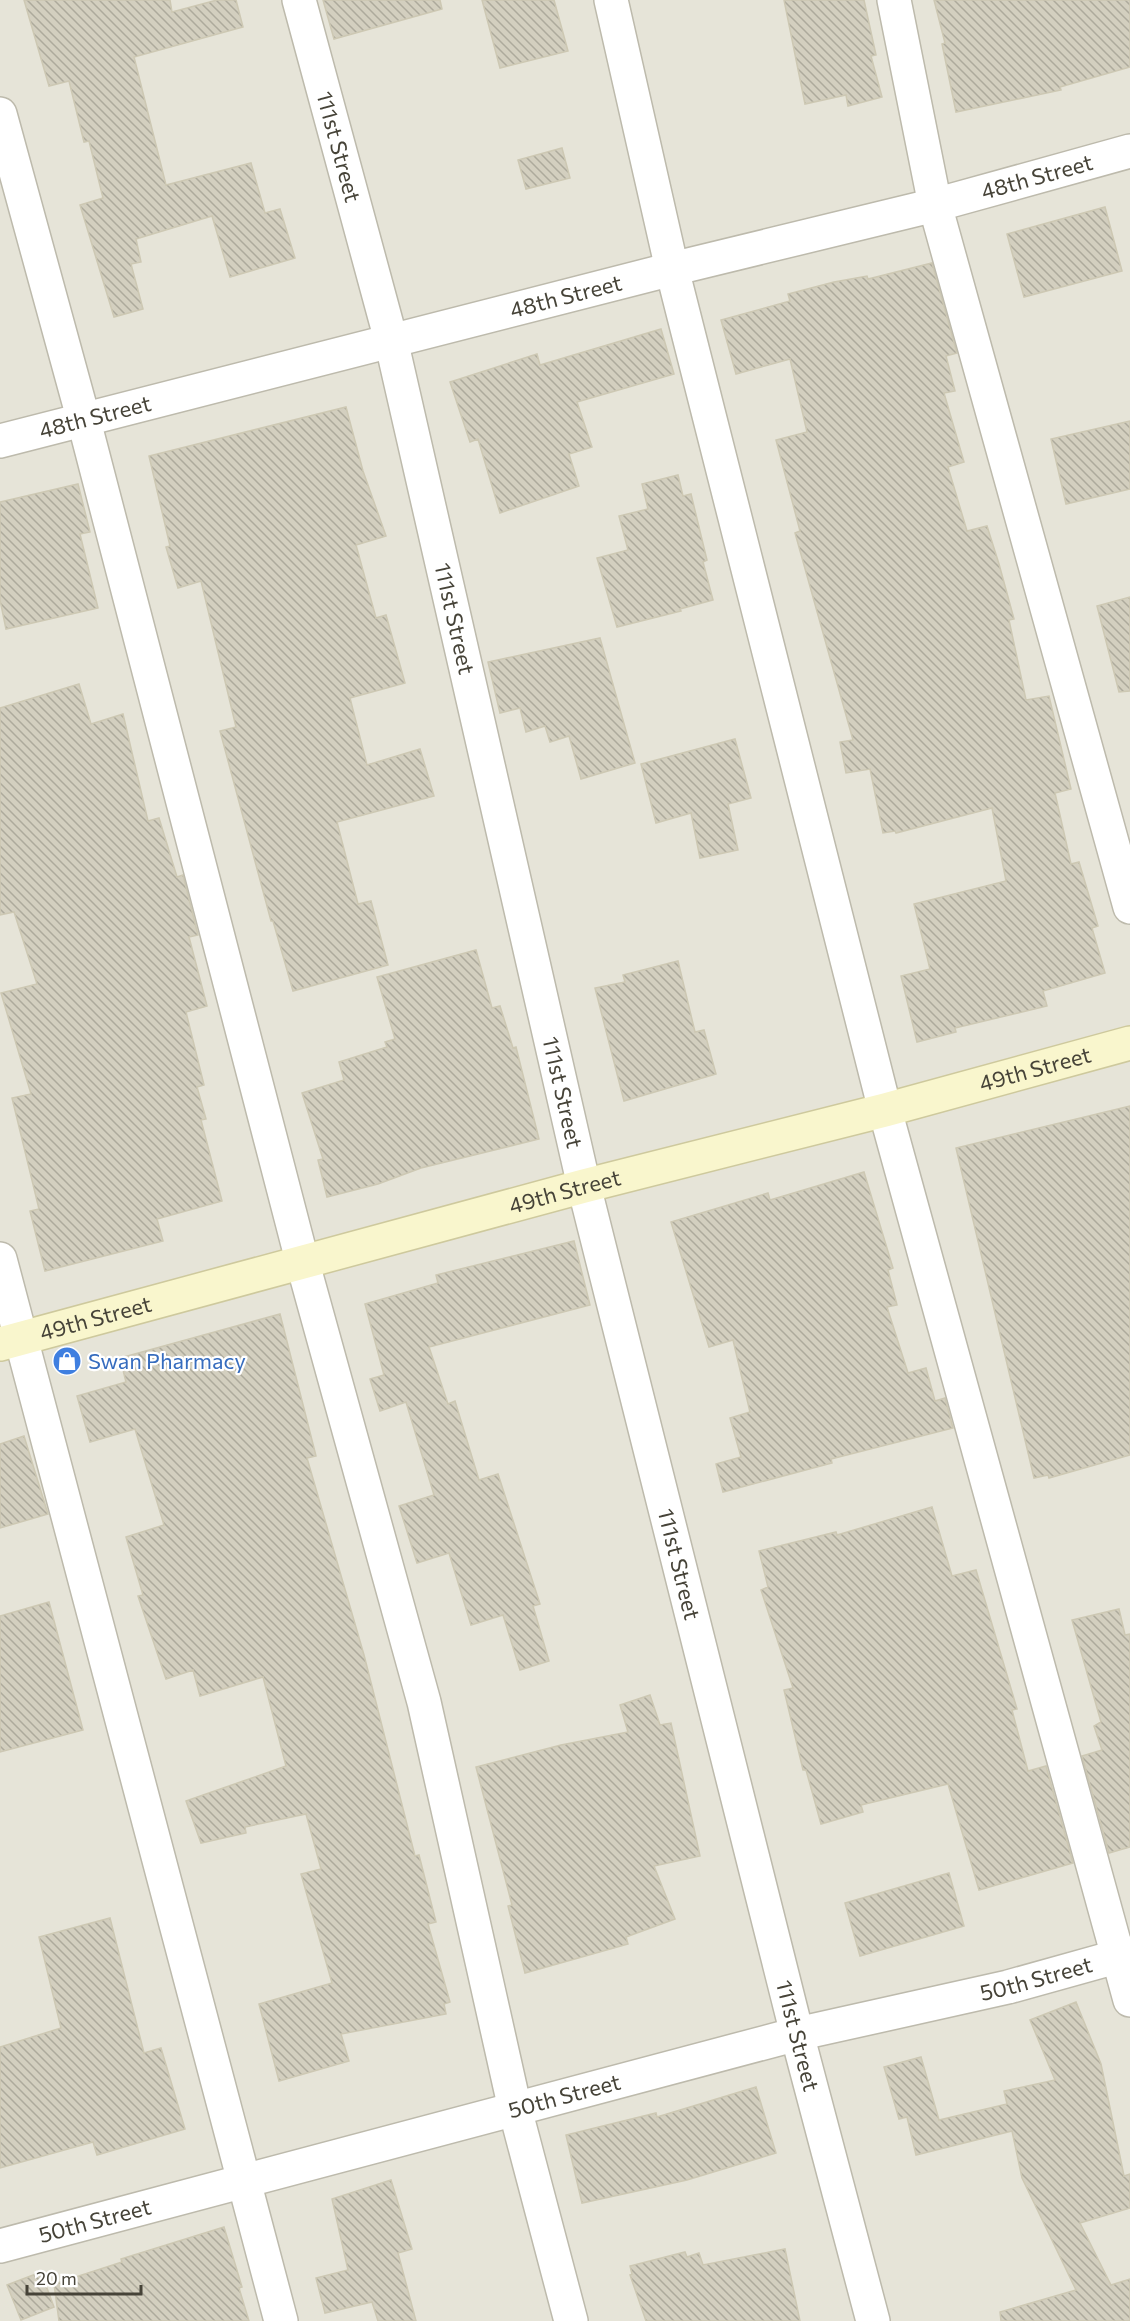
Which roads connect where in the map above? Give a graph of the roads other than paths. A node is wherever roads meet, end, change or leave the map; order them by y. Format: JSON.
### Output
{"nodes":[{"id":1,"x":300,"y":0,"type":"edge"},
{"id":2,"x":610,"y":0,"type":"edge"},
{"id":3,"x":894,"y":0,"type":"edge"},
{"id":4,"x":0,"y":114,"type":"edge"},
{"id":5,"x":1130,"y":151,"type":"edge"},
{"id":6,"x":935,"y":205,"type":"junction"},
{"id":7,"x":672,"y":269,"type":"junction"},
{"id":8,"x":391,"y":340,"type":"junction"},
{"id":9,"x":84,"y":421,"type":"junction"},
{"id":10,"x":0,"y":441,"type":"edge"},
{"id":11,"x":1130,"y":907,"type":"edge"},
{"id":12,"x":1130,"y":1043,"type":"edge"},
{"id":13,"x":885,"y":1110,"type":"junction"},
{"id":14,"x":584,"y":1186,"type":"junction"},
{"id":15,"x":0,"y":1258,"type":"edge"},
{"id":16,"x":303,"y":1264,"type":"junction"},
{"id":17,"x":11,"y":1341,"type":"edge"},
{"id":18,"x":1124,"y":1954,"type":"edge"},
{"id":19,"x":1130,"y":2000,"type":"edge"},
{"id":20,"x":797,"y":2034,"type":"junction"},
{"id":21,"x":516,"y":2109,"type":"junction"},
{"id":22,"x":245,"y":2180,"type":"junction"},
{"id":23,"x":0,"y":2246,"type":"edge"},
{"id":24,"x":281,"y":2321,"type":"edge"},
{"id":25,"x":571,"y":2321,"type":"edge"},
{"id":26,"x":873,"y":2321,"type":"edge"}],
"edges":[{"from":1,"to":8,"type":"street","name":"111st Street"},
{"from":2,"to":7,"type":"street"},
{"from":3,"to":6,"type":"street"},
{"from":4,"to":9,"type":"street"},
{"from":5,"to":6,"type":"street","name":"48th Street"},
{"from":6,"to":7,"type":"street","name":"48th Street"},
{"from":6,"to":11,"type":"street"},
{"from":7,"to":8,"type":"street","name":"48th Street"},
{"from":7,"to":13,"type":"street"},
{"from":8,"to":9,"type":"street","name":"48th Street"},
{"from":8,"to":14,"type":"street","name":"111st Street"},
{"from":9,"to":10,"type":"street","name":"48th Street"},
{"from":9,"to":16,"type":"street"},
{"from":12,"to":13,"type":"main road","name":"49th Street"},
{"from":13,"to":14,"type":"main road","name":"49th Street"},
{"from":13,"to":18,"type":"street"},
{"from":14,"to":16,"type":"main road","name":"49th Street"},
{"from":14,"to":20,"type":"street","name":"111st Street"},
{"from":15,"to":17,"type":"street"},
{"from":16,"to":17,"type":"main road","name":"49th Street"},
{"from":16,"to":21,"type":"street"},
{"from":17,"to":22,"type":"street"},
{"from":18,"to":19,"type":"street"},
{"from":18,"to":20,"type":"street","name":"50th Street"},
{"from":20,"to":21,"type":"street","name":"50th Street"},
{"from":20,"to":26,"type":"street","name":"111st Street"},
{"from":21,"to":22,"type":"street","name":"50th Street"},
{"from":21,"to":25,"type":"street"},
{"from":22,"to":23,"type":"street","name":"50th Street"},
{"from":22,"to":24,"type":"street"}]}
